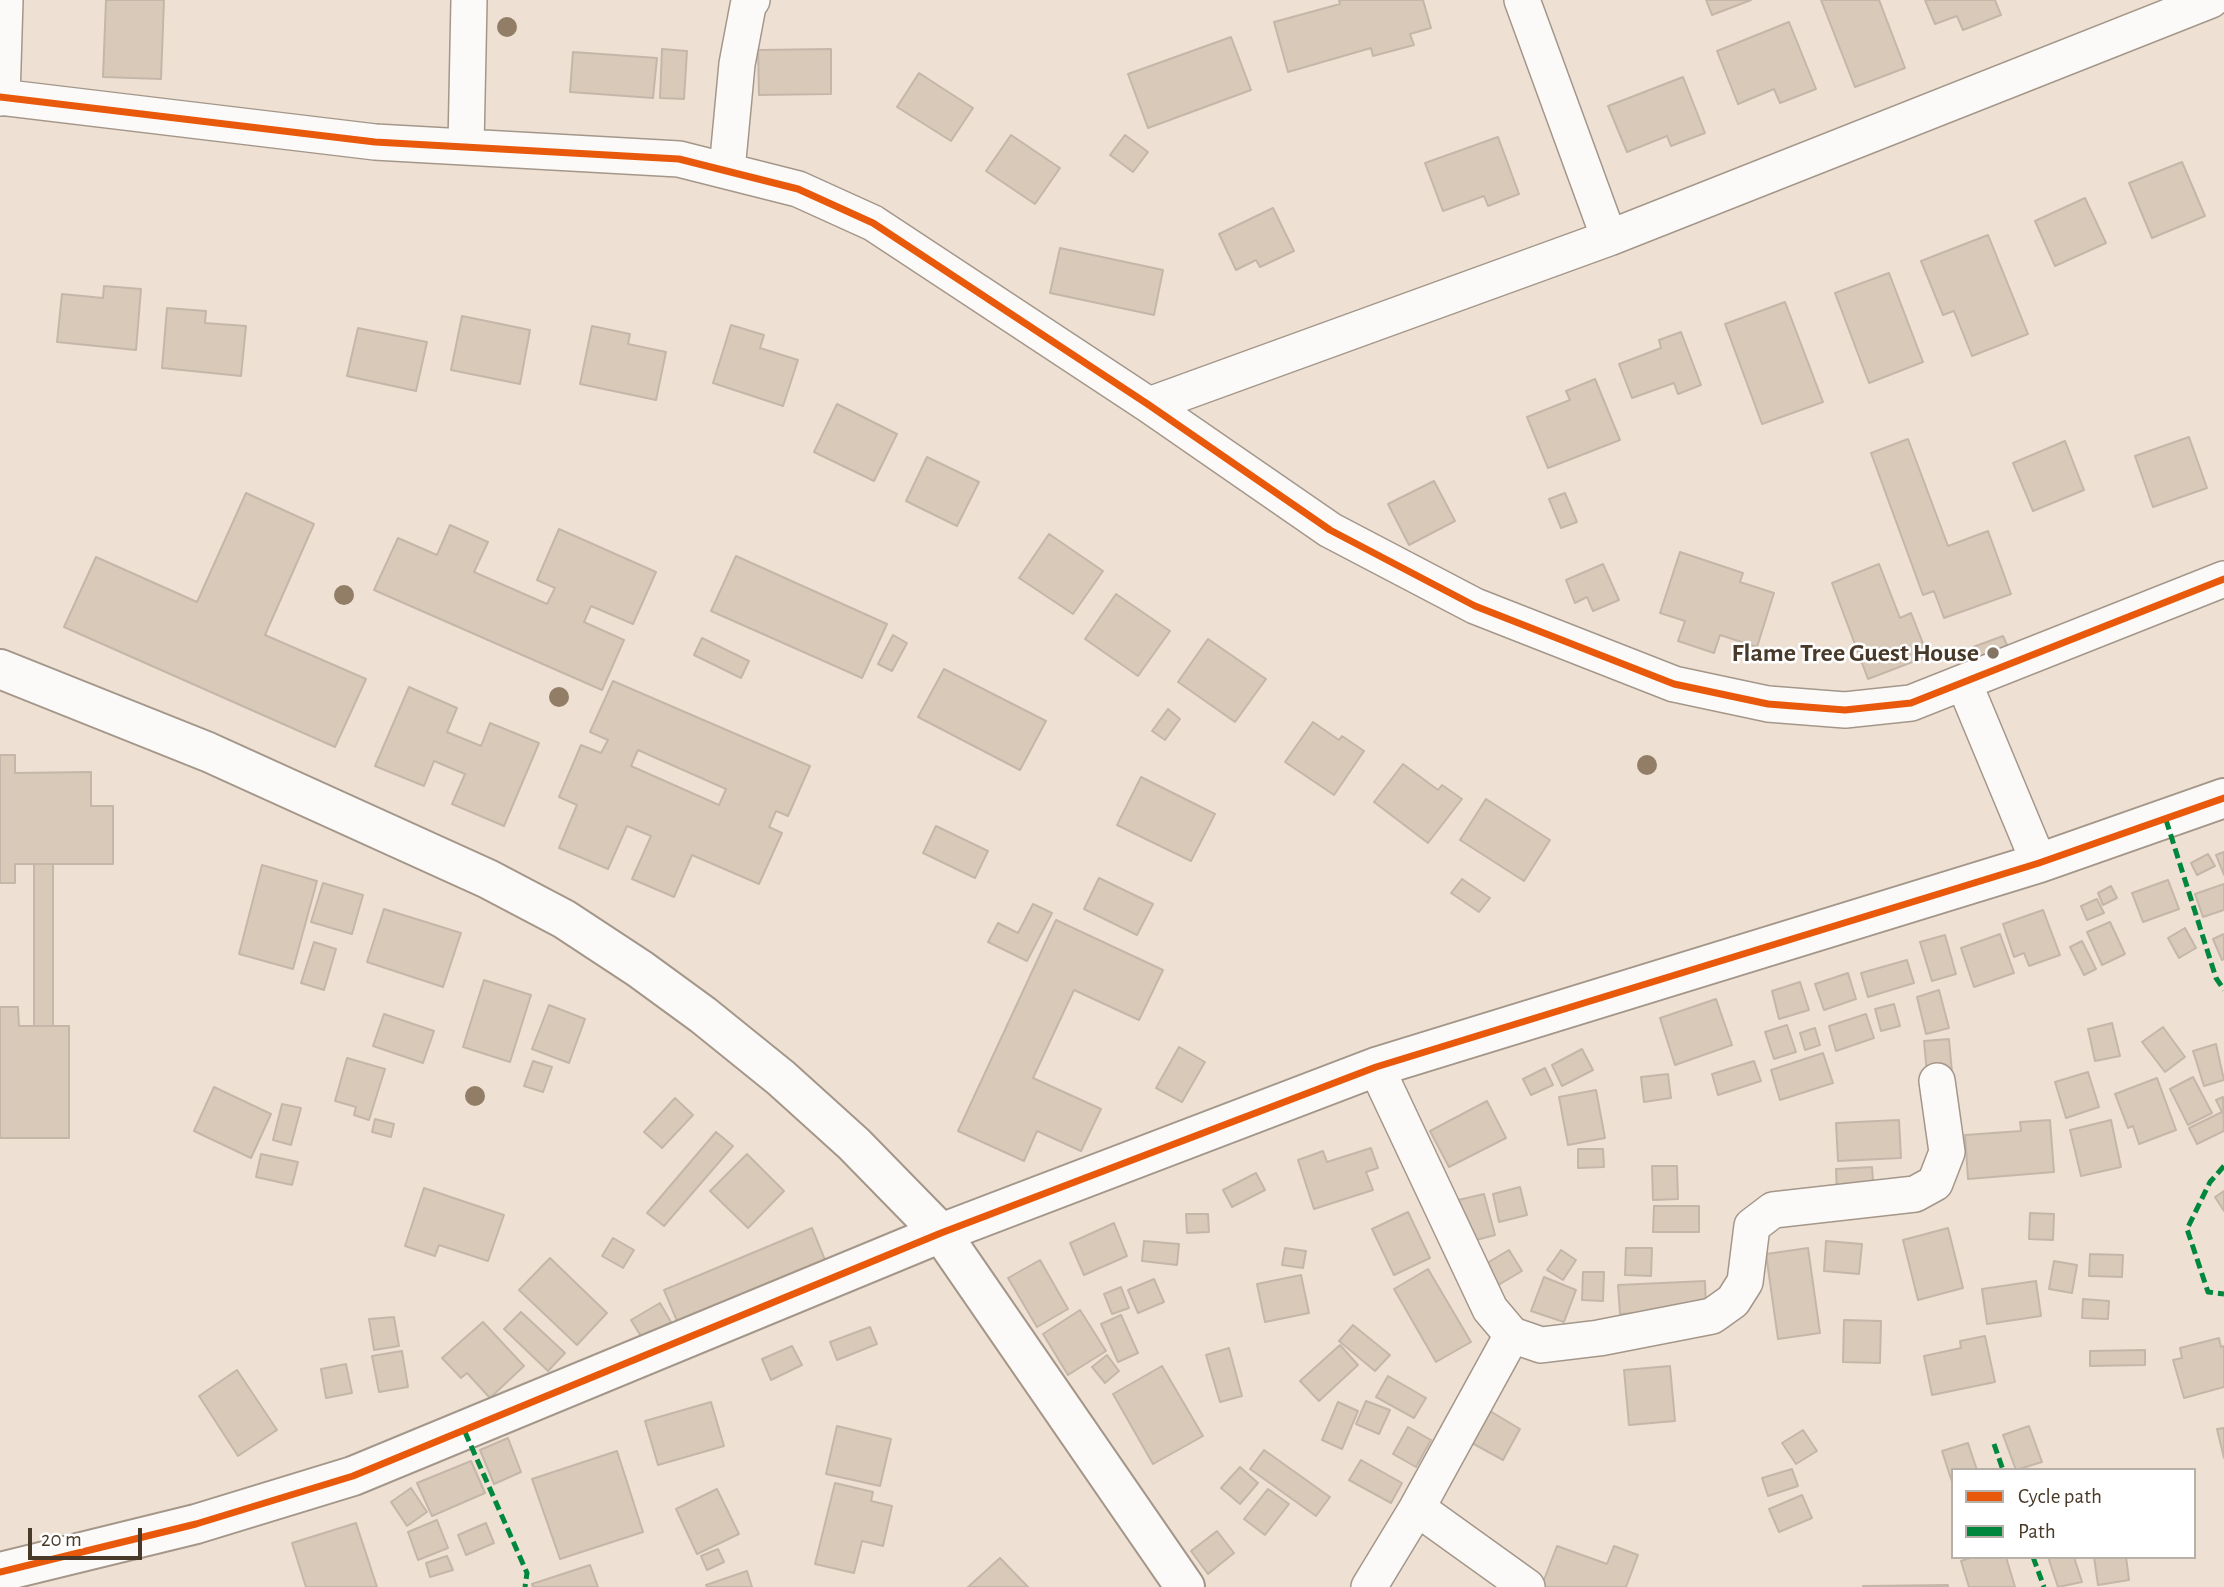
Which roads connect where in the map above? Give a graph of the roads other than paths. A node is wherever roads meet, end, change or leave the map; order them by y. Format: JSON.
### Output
{"nodes":[{"id":1,"x":5,"y":0,"type":"edge"},
{"id":2,"x":469,"y":0,"type":"edge"},
{"id":3,"x":752,"y":0,"type":"edge"},
{"id":4,"x":1522,"y":0,"type":"edge"},
{"id":5,"x":2211,"y":0,"type":"edge"},
{"id":6,"x":1,"y":97,"type":"edge"},
{"id":7,"x":466,"y":146,"type":"junction"},
{"id":8,"x":727,"y":170,"type":"junction"},
{"id":9,"x":1609,"y":237,"type":"junction"},
{"id":10,"x":1149,"y":405,"type":"junction"},
{"id":11,"x":2224,"y":579,"type":"edge"},
{"id":12,"x":0,"y":669,"type":"edge"},
{"id":13,"x":1964,"y":683,"type":"junction"},
{"id":14,"x":2224,"y":798,"type":"edge"},
{"id":15,"x":2039,"y":863,"type":"junction"},
{"id":16,"x":1376,"y":1067,"type":"junction"},
{"id":17,"x":1937,"y":1081,"type":"dead end"},
{"id":18,"x":941,"y":1233,"type":"junction"},
{"id":19,"x":1512,"y":1335,"type":"junction"},
{"id":20,"x":1417,"y":1508,"type":"junction"},
{"id":21,"x":0,"y":1572,"type":"edge"},
{"id":22,"x":1185,"y":1587,"type":"edge"},
{"id":23,"x":1369,"y":1587,"type":"edge"},
{"id":24,"x":1527,"y":1587,"type":"edge"}],
"edges":[{"from":1,"to":6,"type":"street"},
{"from":2,"to":7,"type":"street"},
{"from":3,"to":8,"type":"street"},
{"from":4,"to":9,"type":"street"},
{"from":5,"to":9,"type":"street"},
{"from":6,"to":7,"type":"street"},
{"from":7,"to":8,"type":"street"},
{"from":8,"to":10,"type":"street"},
{"from":9,"to":10,"type":"street"},
{"from":10,"to":13,"type":"street"},
{"from":11,"to":13,"type":"street"},
{"from":12,"to":18,"type":"street"},
{"from":13,"to":15,"type":"street"},
{"from":14,"to":15,"type":"street"},
{"from":15,"to":16,"type":"street"},
{"from":16,"to":18,"type":"street"},
{"from":16,"to":19,"type":"street"},
{"from":17,"to":19,"type":"street"},
{"from":18,"to":21,"type":"street"},
{"from":18,"to":22,"type":"street"},
{"from":19,"to":20,"type":"street"},
{"from":20,"to":23,"type":"street"},
{"from":20,"to":24,"type":"street"}]}
